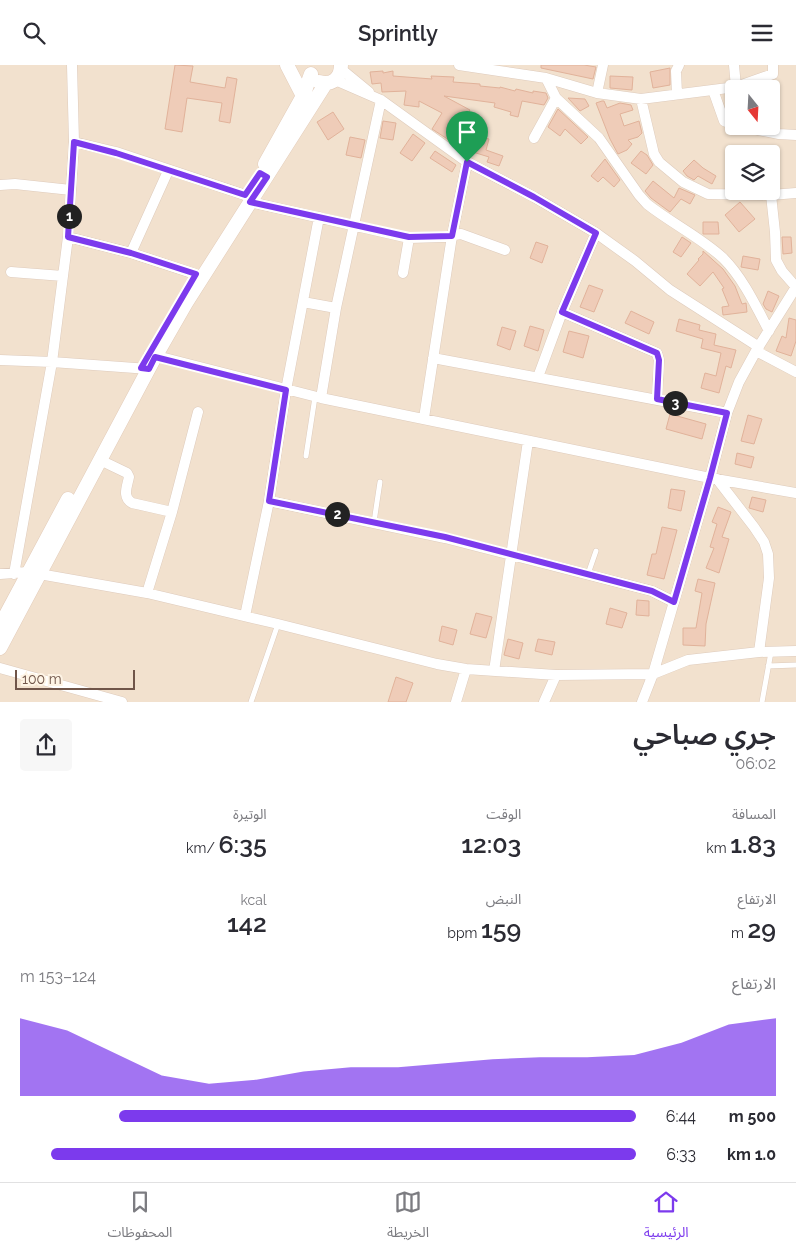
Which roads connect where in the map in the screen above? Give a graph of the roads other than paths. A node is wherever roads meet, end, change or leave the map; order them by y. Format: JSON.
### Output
{"nodes":[{"id":1,"x":72,"y":65,"type":"edge"},
{"id":2,"x":287,"y":65,"type":"edge"},
{"id":3,"x":459,"y":65,"type":"edge"},
{"id":4,"x":603,"y":65,"type":"edge"},
{"id":5,"x":678,"y":65,"type":"edge"},
{"id":6,"x":734,"y":65,"type":"edge"},
{"id":7,"x":772,"y":65,"type":"edge"},
{"id":8,"x":307,"y":68,"type":"edge"},
{"id":9,"x":338,"y":71,"type":"edge"},
{"id":10,"x":546,"y":78,"type":"junction"},
{"id":11,"x":735,"y":80,"type":"edge"},
{"id":12,"x":756,"y":80,"type":"edge"},
{"id":13,"x":725,"y":88,"type":"edge"},
{"id":14,"x":713,"y":90,"type":"junction"},
{"id":15,"x":597,"y":93,"type":"junction"},
{"id":16,"x":677,"y":94,"type":"junction"},
{"id":17,"x":303,"y":96,"type":"junction"},
{"id":18,"x":377,"y":98,"type":"junction"},
{"id":19,"x":556,"y":98,"type":"junction"},
{"id":20,"x":642,"y":99,"type":"junction"},
{"id":21,"x":725,"y":121,"type":"edge"},
{"id":22,"x":780,"y":134,"type":"edge"},
{"id":23,"x":796,"y":135,"type":"edge"},
{"id":24,"x":534,"y":138,"type":"dead end"},
{"id":25,"x":74,"y":142,"type":"junction"},
{"id":26,"x":467,"y":162,"type":"junction"},
{"id":27,"x":168,"y":171,"type":"junction"},
{"id":28,"x":263,"y":175,"type":"junction"},
{"id":29,"x":0,"y":185,"type":"edge"},
{"id":30,"x":71,"y":190,"type":"junction"},
{"id":31,"x":796,"y":193,"type":"edge"},
{"id":32,"x":780,"y":194,"type":"edge"},
{"id":33,"x":725,"y":195,"type":"edge"},
{"id":34,"x":247,"y":199,"type":"junction"},
{"id":35,"x":772,"y":200,"type":"edge"},
{"id":36,"x":318,"y":217,"type":"junction"},
{"id":37,"x":354,"y":225,"type":"junction"},
{"id":38,"x":596,"y":233,"type":"junction"},
{"id":39,"x":452,"y":236,"type":"junction"},
{"id":40,"x":68,"y":237,"type":"junction"},
{"id":41,"x":409,"y":237,"type":"junction"},
{"id":42,"x":505,"y":251,"type":"dead end"},
{"id":43,"x":131,"y":253,"type":"junction"},
{"id":44,"x":11,"y":272,"type":"dead end"},
{"id":45,"x":403,"y":273,"type":"dead end"},
{"id":46,"x":196,"y":274,"type":"junction"},
{"id":47,"x":63,"y":276,"type":"junction"},
{"id":48,"x":796,"y":287,"type":"edge"},
{"id":49,"x":183,"y":302,"type":"junction"},
{"id":50,"x":303,"y":302,"type":"junction"},
{"id":51,"x":336,"y":308,"type":"junction"},
{"id":52,"x":562,"y":312,"type":"junction"},
{"id":53,"x":769,"y":331,"type":"junction"},
{"id":54,"x":757,"y":349,"type":"junction"},
{"id":55,"x":433,"y":358,"type":"junction"},
{"id":56,"x":0,"y":360,"type":"edge"},
{"id":57,"x":52,"y":362,"type":"junction"},
{"id":58,"x":148,"y":362,"type":"junction"},
{"id":59,"x":796,"y":373,"type":"edge"},
{"id":60,"x":538,"y":377,"type":"junction"},
{"id":61,"x":286,"y":390,"type":"junction"},
{"id":62,"x":318,"y":397,"type":"junction"},
{"id":63,"x":657,"y":399,"type":"junction"},
{"id":64,"x":198,"y":412,"type":"dead end"},
{"id":65,"x":727,"y":413,"type":"junction"},
{"id":66,"x":424,"y":418,"type":"junction"},
{"id":67,"x":528,"y":441,"type":"junction"},
{"id":68,"x":306,"y":456,"type":"dead end"},
{"id":69,"x":100,"y":460,"type":"junction"},
{"id":70,"x":714,"y":478,"type":"junction"},
{"id":71,"x":380,"y":482,"type":"dead end"},
{"id":72,"x":796,"y":493,"type":"edge"},
{"id":73,"x":269,"y":501,"type":"junction"},
{"id":74,"x":172,"y":512,"type":"junction"},
{"id":75,"x":374,"y":522,"type":"junction"},
{"id":76,"x":596,"y":551,"type":"dead end"},
{"id":77,"x":511,"y":555,"type":"junction"},
{"id":78,"x":27,"y":573,"type":"junction"},
{"id":79,"x":0,"y":574,"type":"edge"},
{"id":80,"x":588,"y":574,"type":"junction"},
{"id":81,"x":147,"y":593,"type":"junction"},
{"id":82,"x":674,"y":602,"type":"junction"},
{"id":83,"x":245,"y":616,"type":"junction"},
{"id":84,"x":278,"y":624,"type":"junction"},
{"id":85,"x":0,"y":626,"type":"edge"},
{"id":86,"x":0,"y":648,"type":"edge"},
{"id":87,"x":796,"y":651,"type":"edge"},
{"id":88,"x":759,"y":652,"type":"junction"},
{"id":89,"x":771,"y":652,"type":"junction"},
{"id":90,"x":796,"y":665,"type":"edge"},
{"id":91,"x":768,"y":666,"type":"junction"},
{"id":92,"x":0,"y":668,"type":"edge"},
{"id":93,"x":466,"y":669,"type":"junction"},
{"id":94,"x":494,"y":671,"type":"junction"},
{"id":95,"x":653,"y":674,"type":"junction"},
{"id":96,"x":556,"y":675,"type":"junction"},
{"id":97,"x":122,"y":702,"type":"edge"},
{"id":98,"x":251,"y":702,"type":"edge"},
{"id":99,"x":456,"y":702,"type":"edge"},
{"id":100,"x":544,"y":702,"type":"edge"},
{"id":101,"x":642,"y":702,"type":"edge"},
{"id":102,"x":762,"y":702,"type":"edge"}],
"edges":[{"from":1,"to":25,"type":"street"},
{"from":2,"to":17,"type":"street"},
{"from":3,"to":10,"type":"street"},
{"from":4,"to":15,"type":"street"},
{"from":5,"to":16,"type":"street"},
{"from":6,"to":11,"type":"street"},
{"from":7,"to":12,"type":"street"},
{"from":8,"to":9,"type":"street"},
{"from":8,"to":17,"type":"street"},
{"from":9,"to":18,"type":"street"},
{"from":9,"to":28,"type":"street"},
{"from":10,"to":15,"type":"street"},
{"from":10,"to":19,"type":"street"},
{"from":13,"to":14,"type":"street"},
{"from":14,"to":16,"type":"street"},
{"from":14,"to":21,"type":"street"},
{"from":15,"to":20,"type":"street"},
{"from":16,"to":20,"type":"street"},
{"from":17,"to":28,"type":"street"},
{"from":18,"to":26,"type":"street"},
{"from":18,"to":37,"type":"street"},
{"from":19,"to":24,"type":"street"},
{"from":19,"to":53,"type":"street"},
{"from":20,"to":33,"type":"street"},
{"from":22,"to":23,"type":"street"},
{"from":25,"to":27,"type":"street"},
{"from":25,"to":30,"type":"street"},
{"from":26,"to":38,"type":"street"},
{"from":26,"to":39,"type":"street"},
{"from":27,"to":34,"type":"street"},
{"from":27,"to":43,"type":"street"},
{"from":28,"to":34,"type":"street"},
{"from":29,"to":30,"type":"street"},
{"from":30,"to":40,"type":"street"},
{"from":31,"to":32,"type":"street"},
{"from":34,"to":36,"type":"street"},
{"from":34,"to":46,"type":"street"},
{"from":34,"to":49,"type":"street"},
{"from":35,"to":48,"type":"street"},
{"from":36,"to":37,"type":"street"},
{"from":36,"to":50,"type":"street"},
{"from":37,"to":41,"type":"street"},
{"from":37,"to":51,"type":"street"},
{"from":38,"to":52,"type":"street"},
{"from":38,"to":54,"type":"street"},
{"from":39,"to":41,"type":"street"},
{"from":39,"to":42,"type":"street"},
{"from":39,"to":55,"type":"street"},
{"from":40,"to":43,"type":"street"},
{"from":40,"to":47,"type":"street"},
{"from":41,"to":45,"type":"street"},
{"from":43,"to":46,"type":"street"},
{"from":44,"to":47,"type":"street"},
{"from":46,"to":49,"type":"street"},
{"from":47,"to":57,"type":"street"},
{"from":48,"to":53,"type":"street"},
{"from":49,"to":58,"type":"street"},
{"from":50,"to":51,"type":"street"},
{"from":50,"to":61,"type":"street"},
{"from":51,"to":62,"type":"street"},
{"from":52,"to":60,"type":"street"},
{"from":52,"to":63,"type":"street"},
{"from":53,"to":54,"type":"street"},
{"from":54,"to":59,"type":"street"},
{"from":54,"to":65,"type":"street"},
{"from":55,"to":60,"type":"street"},
{"from":55,"to":66,"type":"street"},
{"from":56,"to":57,"type":"street"},
{"from":57,"to":58,"type":"street"},
{"from":57,"to":78,"type":"street"},
{"from":58,"to":61,"type":"street"},
{"from":58,"to":69,"type":"street"},
{"from":58,"to":78,"type":"street"},
{"from":60,"to":63,"type":"street"},
{"from":61,"to":62,"type":"street"},
{"from":61,"to":73,"type":"street"},
{"from":62,"to":66,"type":"street"},
{"from":62,"to":68,"type":"lane"},
{"from":63,"to":65,"type":"street"},
{"from":64,"to":74,"type":"street"},
{"from":65,"to":70,"type":"street"},
{"from":66,"to":67,"type":"street"},
{"from":67,"to":70,"type":"street"},
{"from":67,"to":77,"type":"street"},
{"from":69,"to":74,"type":"street"},
{"from":69,"to":78,"type":"street"},
{"from":70,"to":72,"type":"street"},
{"from":70,"to":82,"type":"street"},
{"from":70,"to":88,"type":"street"},
{"from":71,"to":75,"type":"lane"},
{"from":73,"to":75,"type":"street"},
{"from":73,"to":83,"type":"street"},
{"from":74,"to":81,"type":"street"},
{"from":75,"to":77,"type":"street"},
{"from":76,"to":80,"type":"lane"},
{"from":77,"to":80,"type":"street"},
{"from":77,"to":94,"type":"street"},
{"from":78,"to":79,"type":"street"},
{"from":78,"to":81,"type":"street"},
{"from":78,"to":85,"type":"street"},
{"from":78,"to":86,"type":"street"},
{"from":80,"to":82,"type":"street"},
{"from":81,"to":83,"type":"street"},
{"from":82,"to":95,"type":"street"},
{"from":83,"to":84,"type":"street"},
{"from":84,"to":93,"type":"street"},
{"from":84,"to":98,"type":"lane"},
{"from":87,"to":89,"type":"street"},
{"from":88,"to":89,"type":"street"},
{"from":88,"to":95,"type":"street"},
{"from":89,"to":91,"type":"lane"},
{"from":90,"to":91,"type":"lane"},
{"from":91,"to":102,"type":"lane"},
{"from":92,"to":97,"type":"street"},
{"from":93,"to":94,"type":"street"},
{"from":93,"to":99,"type":"street"},
{"from":94,"to":96,"type":"street"},
{"from":95,"to":96,"type":"street"},
{"from":95,"to":101,"type":"street"},
{"from":96,"to":100,"type":"street"}]}
